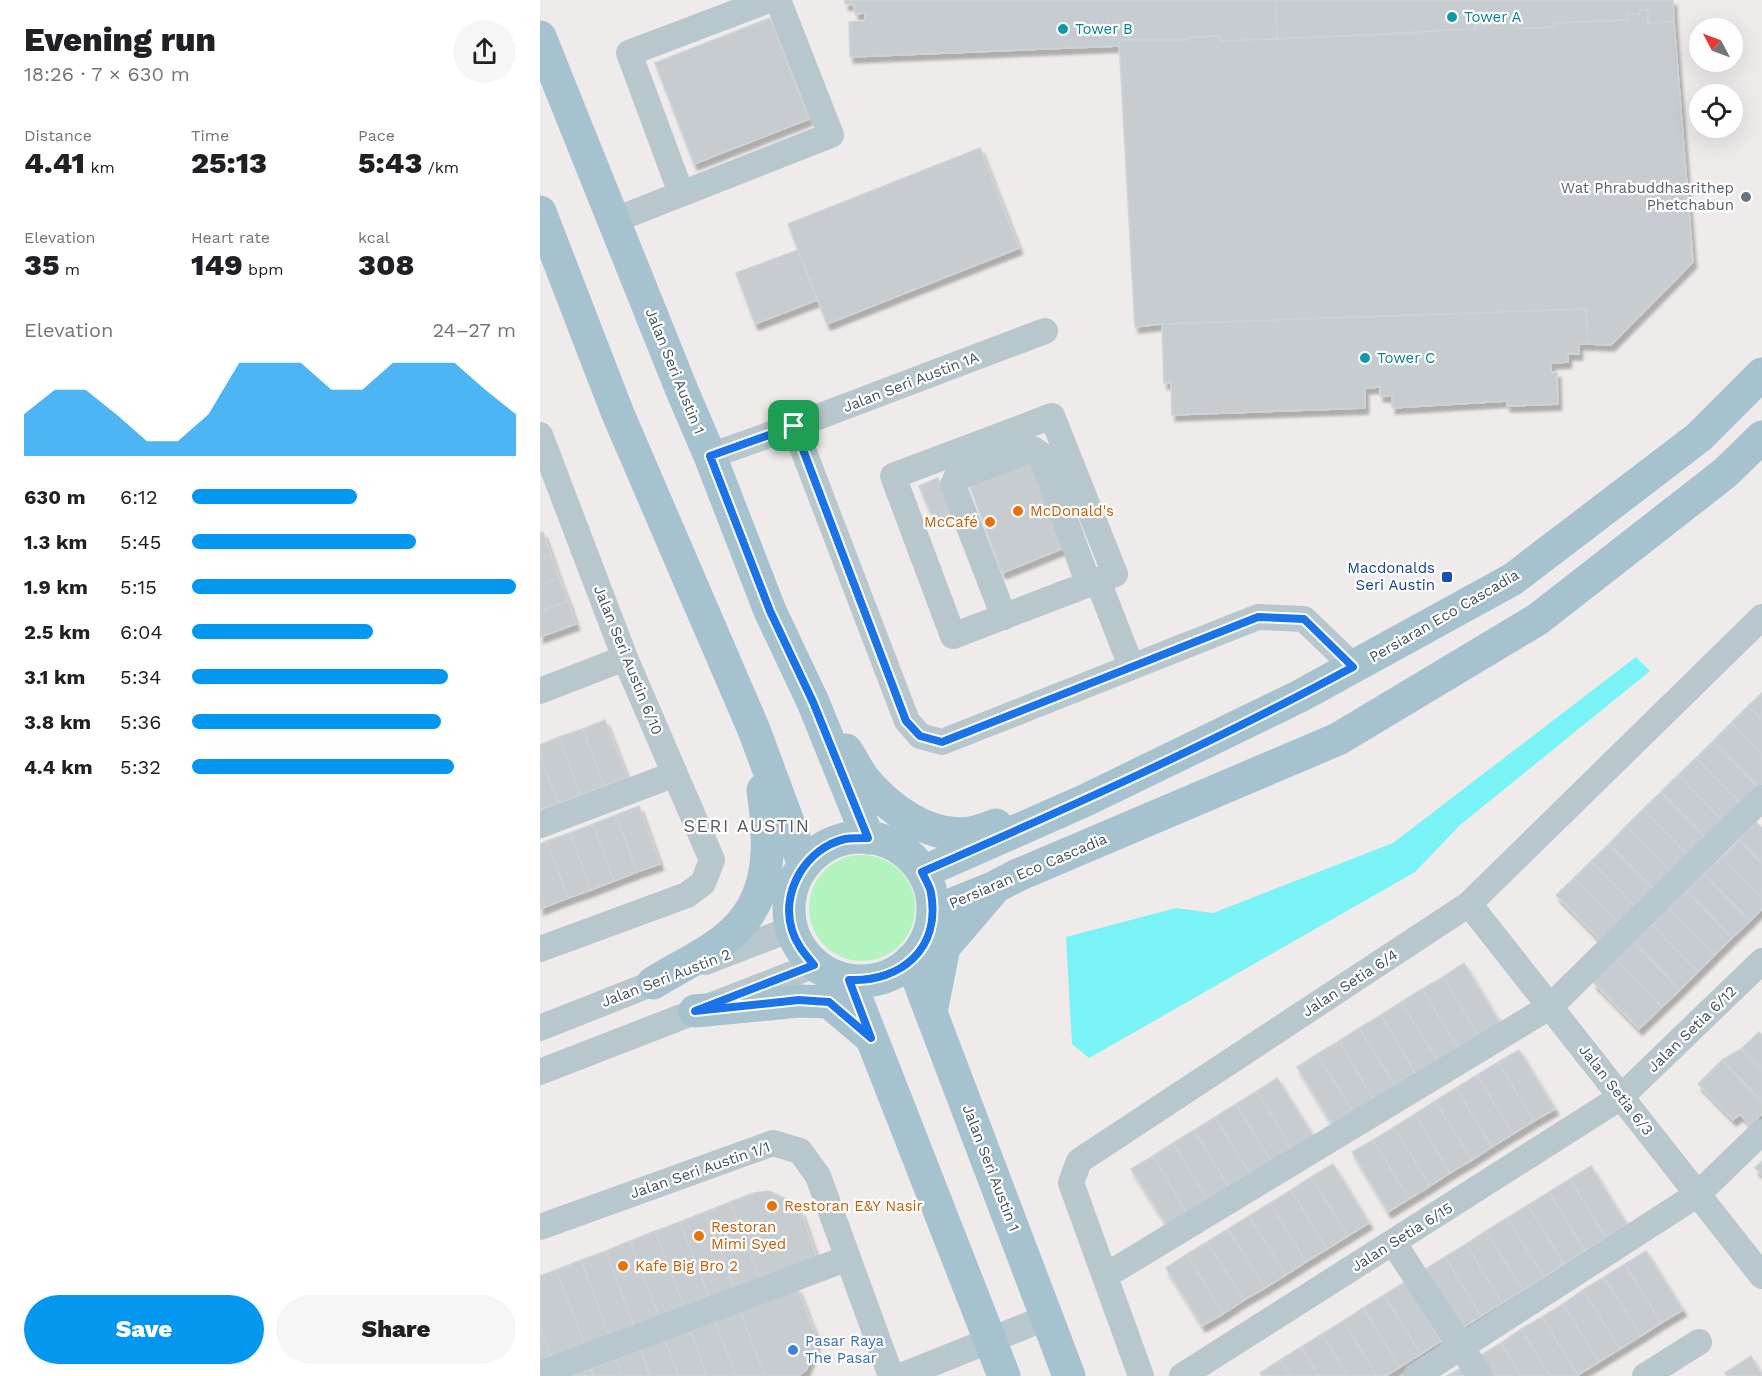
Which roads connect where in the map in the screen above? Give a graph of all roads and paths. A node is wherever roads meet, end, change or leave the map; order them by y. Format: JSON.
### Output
{"nodes":[{"id":1,"x":770,"y":0,"type":"edge"},
{"id":2,"x":778,"y":0,"type":"edge"},
{"id":3,"x":540,"y":37,"type":"edge"},
{"id":4,"x":681,"y":193,"type":"junction"},
{"id":5,"x":540,"y":212,"type":"edge"},
{"id":6,"x":615,"y":220,"type":"junction"},
{"id":7,"x":1045,"y":331,"type":"dead end"},
{"id":8,"x":1762,"y":374,"type":"edge"},
{"id":9,"x":794,"y":426,"type":"junction"},
{"id":10,"x":540,"y":435,"type":"edge"},
{"id":11,"x":1762,"y":437,"type":"edge"},
{"id":12,"x":710,"y":456,"type":"junction"},
{"id":13,"x":1094,"y":583,"type":"junction"},
{"id":14,"x":1004,"y":617,"type":"junction"},
{"id":15,"x":1762,"y":617,"type":"edge"},
{"id":16,"x":625,"y":658,"type":"junction"},
{"id":17,"x":1131,"y":666,"type":"junction"},
{"id":18,"x":1353,"y":667,"type":"junction"},
{"id":19,"x":540,"y":691,"type":"edge"},
{"id":20,"x":813,"y":702,"type":"junction"},
{"id":21,"x":754,"y":730,"type":"junction"},
{"id":22,"x":675,"y":774,"type":"junction"},
{"id":23,"x":1762,"y":798,"type":"edge"},
{"id":24,"x":1086,"y":800,"type":"junction"},
{"id":25,"x":540,"y":825,"type":"edge"},
{"id":26,"x":868,"y":838,"type":"junction"},
{"id":27,"x":804,"y":866,"type":"junction"},
{"id":28,"x":922,"y":872,"type":"junction"},
{"id":29,"x":995,"y":887,"type":"junction"},
{"id":30,"x":1469,"y":904,"type":"junction"},
{"id":31,"x":933,"y":912,"type":"junction"},
{"id":32,"x":791,"y":929,"type":"junction"},
{"id":33,"x":540,"y":949,"type":"edge"},
{"id":34,"x":911,"y":960,"type":"junction"},
{"id":35,"x":1762,"y":962,"type":"edge"},
{"id":36,"x":814,"y":965,"type":"junction"},
{"id":37,"x":849,"y":980,"type":"junction"},
{"id":38,"x":653,"y":982,"type":"junction"},
{"id":39,"x":1551,"y":1006,"type":"junction"},
{"id":40,"x":695,"y":1011,"type":"junction"},
{"id":41,"x":931,"y":1012,"type":"junction"},
{"id":42,"x":540,"y":1028,"type":"edge"},
{"id":43,"x":871,"y":1038,"type":"junction"},
{"id":44,"x":540,"y":1071,"type":"edge"},
{"id":45,"x":1621,"y":1097,"type":"junction"},
{"id":46,"x":1762,"y":1132,"type":"edge"},
{"id":47,"x":1698,"y":1194,"type":"junction"},
{"id":48,"x":540,"y":1227,"type":"edge"},
{"id":49,"x":1394,"y":1242,"type":"junction"},
{"id":50,"x":848,"y":1258,"type":"junction"},
{"id":51,"x":1105,"y":1276,"type":"junction"},
{"id":52,"x":1762,"y":1276,"type":"edge"},
{"id":53,"x":1048,"y":1317,"type":"junction"},
{"id":54,"x":989,"y":1339,"type":"junction"},
{"id":55,"x":1699,"y":1342,"type":"dead end"},
{"id":56,"x":1461,"y":1347,"type":"junction"},
{"id":57,"x":540,"y":1374,"type":"edge"},
{"id":58,"x":891,"y":1376,"type":"edge"},
{"id":59,"x":901,"y":1376,"type":"edge"},
{"id":60,"x":1004,"y":1376,"type":"edge"},
{"id":61,"x":1069,"y":1376,"type":"edge"},
{"id":62,"x":1141,"y":1376,"type":"edge"},
{"id":63,"x":1182,"y":1376,"type":"edge"},
{"id":64,"x":1416,"y":1376,"type":"edge"},
{"id":65,"x":1480,"y":1376,"type":"edge"},
{"id":66,"x":1645,"y":1376,"type":"edge"}],
"edges":[{"from":1,"to":4,"type":"street"},
{"from":2,"to":4,"type":"street"},
{"from":3,"to":6,"type":"main road","name":"Jalan Seri Austin 1"},
{"from":4,"to":6,"type":"street"},
{"from":5,"to":21,"type":"main road"},
{"from":6,"to":12,"type":"main road","name":"Jalan Seri Austin 1"},
{"from":7,"to":9,"type":"street","name":"Jalan Seri Austin 1A"},
{"from":8,"to":18,"type":"main road","name":"Persiaran Eco Cascadia"},
{"from":9,"to":12,"type":"street","name":"Jalan Seri Austin 1A"},
{"from":9,"to":17,"type":"street"},
{"from":10,"to":16,"type":"street","name":"Jalan Seri Austin 6/10"},
{"from":11,"to":29,"type":"main road","name":"Persiaran Eco Cascadia"},
{"from":12,"to":20,"type":"main road","name":"Jalan Seri Austin 1"},
{"from":13,"to":14,"type":"street"},
{"from":13,"to":14,"type":"street"},
{"from":13,"to":14,"type":"street"},
{"from":13,"to":17,"type":"street"},
{"from":15,"to":30,"type":"street","name":"Jalan Setia 6/4"},
{"from":16,"to":19,"type":"street"},
{"from":16,"to":22,"type":"street","name":"Jalan Seri Austin 6/10"},
{"from":17,"to":18,"type":"street"},
{"from":18,"to":24,"type":"main road","name":"Persiaran Eco Cascadia"},
{"from":20,"to":24,"type":"main road"},
{"from":20,"to":26,"type":"main road","name":"Jalan Seri Austin 1"},
{"from":21,"to":27,"type":"main road"},
{"from":21,"to":38,"type":"main road"},
{"from":22,"to":25,"type":"street"},
{"from":22,"to":33,"type":"street","name":"Jalan Seri Austin 6/10"},
{"from":23,"to":39,"type":"street"},
{"from":24,"to":28,"type":"main road","name":"Persiaran Eco Cascadia"},
{"from":26,"to":27,"type":"main road"},
{"from":26,"to":28,"type":"main road"},
{"from":27,"to":32,"type":"main road"},
{"from":28,"to":31,"type":"main road"},
{"from":29,"to":31,"type":"main road","name":"Persiaran Eco Cascadia"},
{"from":29,"to":41,"type":"main road"},
{"from":30,"to":39,"type":"street","name":"Jalan Setia 6/3"},
{"from":30,"to":51,"type":"street","name":"Jalan Setia 6/4"},
{"from":31,"to":34,"type":"main road"},
{"from":32,"to":36,"type":"main road"},
{"from":32,"to":38,"type":"street","name":"Jalan Seri Austin 2"},
{"from":34,"to":37,"type":"main road"},
{"from":34,"to":41,"type":"main road","name":"Jalan Seri Austin 1"},
{"from":35,"to":45,"type":"street","name":"Jalan Setia 6/12"},
{"from":36,"to":37,"type":"main road"},
{"from":36,"to":40,"type":"street"},
{"from":37,"to":43,"type":"main road"},
{"from":38,"to":42,"type":"street","name":"Jalan Seri Austin 2"},
{"from":39,"to":45,"type":"street","name":"Jalan Setia 6/3"},
{"from":39,"to":51,"type":"street"},
{"from":40,"to":43,"type":"main road"},
{"from":40,"to":44,"type":"street"},
{"from":41,"to":53,"type":"main road","name":"Jalan Seri Austin 1"},
{"from":43,"to":54,"type":"main road"},
{"from":45,"to":47,"type":"street","name":"Jalan Setia 6/3"},
{"from":45,"to":49,"type":"street","name":"Jalan Setia 6/15"},
{"from":46,"to":47,"type":"street"},
{"from":47,"to":52,"type":"street","name":"Jalan Setia 6/3"},
{"from":47,"to":56,"type":"street"},
{"from":48,"to":50,"type":"street","name":"Jalan Seri Austin 1/1"},
{"from":49,"to":56,"type":"street"},
{"from":49,"to":63,"type":"street","name":"Jalan Setia 6/15"},
{"from":50,"to":57,"type":"street"},
{"from":50,"to":58,"type":"street","name":"Jalan Seri Austin 1/1"},
{"from":51,"to":62,"type":"street","name":"Jalan Setia 6/4"},
{"from":53,"to":54,"type":"street"},
{"from":53,"to":61,"type":"main road","name":"Jalan Seri Austin 1"},
{"from":54,"to":59,"type":"street"},
{"from":54,"to":60,"type":"main road"},
{"from":55,"to":66,"type":"street"},
{"from":56,"to":64,"type":"street"},
{"from":56,"to":65,"type":"street"}]}
